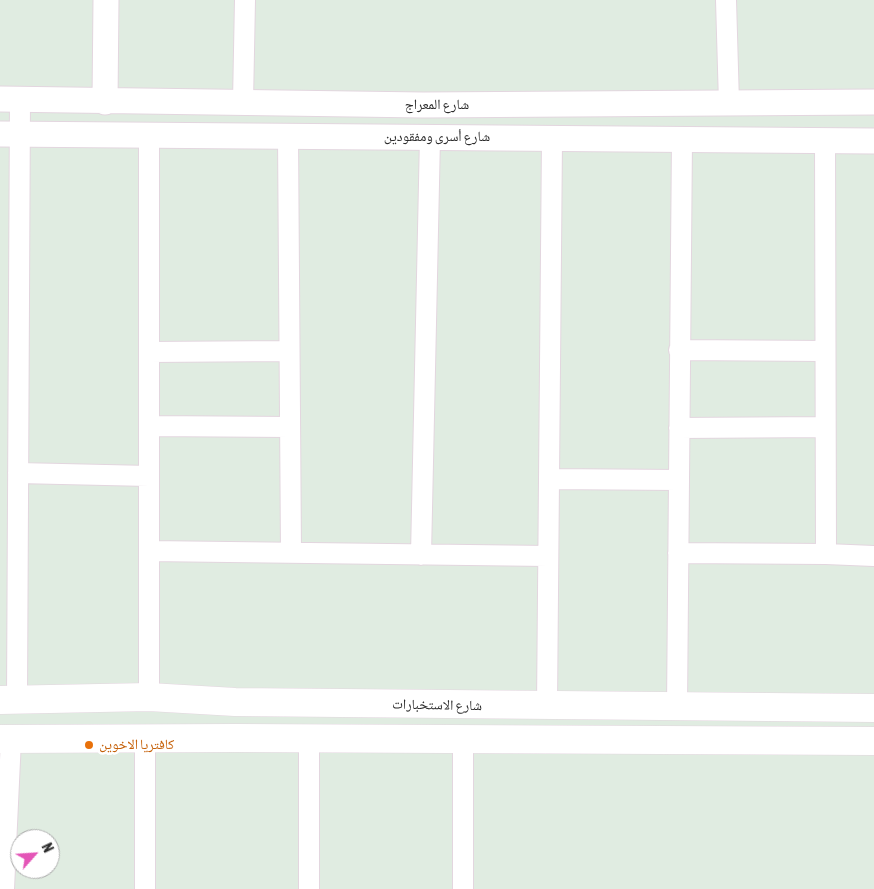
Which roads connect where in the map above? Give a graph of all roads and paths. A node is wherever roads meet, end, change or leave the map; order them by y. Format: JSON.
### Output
{"nodes":[{"id":1,"x":106,"y":0,"type":"edge"},
{"id":2,"x":245,"y":0,"type":"edge"},
{"id":3,"x":726,"y":0,"type":"edge"},
{"id":4,"x":10,"y":99,"type":"edge"},
{"id":5,"x":105,"y":102,"type":"junction"},
{"id":6,"x":243,"y":102,"type":"junction"},
{"id":7,"x":729,"y":102,"type":"junction"},
{"id":8,"x":874,"y":102,"type":"edge"},
{"id":9,"x":10,"y":135,"type":"edge"},
{"id":10,"x":149,"y":135,"type":"junction"},
{"id":11,"x":288,"y":136,"type":"junction"},
{"id":12,"x":430,"y":137,"type":"junction"},
{"id":13,"x":552,"y":138,"type":"junction"},
{"id":14,"x":682,"y":139,"type":"junction"},
{"id":15,"x":825,"y":140,"type":"junction"},
{"id":16,"x":874,"y":141,"type":"edge"},
{"id":17,"x":680,"y":350,"type":"junction"},
{"id":18,"x":825,"y":351,"type":"junction"},
{"id":19,"x":149,"y":352,"type":"junction"},
{"id":20,"x":289,"y":352,"type":"junction"},
{"id":21,"x":9,"y":402,"type":"edge"},
{"id":22,"x":149,"y":426,"type":"junction"},
{"id":23,"x":290,"y":427,"type":"junction"},
{"id":24,"x":679,"y":428,"type":"junction"},
{"id":25,"x":825,"y":428,"type":"junction"},
{"id":26,"x":18,"y":473,"type":"junction"},
{"id":27,"x":149,"y":476,"type":"junction"},
{"id":28,"x":549,"y":479,"type":"junction"},
{"id":29,"x":678,"y":480,"type":"junction"},
{"id":30,"x":149,"y":551,"type":"junction"},
{"id":31,"x":291,"y":553,"type":"junction"},
{"id":32,"x":678,"y":553,"type":"junction"},
{"id":33,"x":826,"y":554,"type":"junction"},
{"id":34,"x":421,"y":555,"type":"junction"},
{"id":35,"x":548,"y":556,"type":"junction"},
{"id":36,"x":874,"y":556,"type":"edge"},
{"id":37,"x":150,"y":697,"type":"junction"},
{"id":38,"x":9,"y":700,"type":"edge"},
{"id":39,"x":235,"y":702,"type":"junction"},
{"id":40,"x":547,"y":706,"type":"junction"},
{"id":41,"x":676,"y":707,"type":"junction"},
{"id":42,"x":874,"y":708,"type":"edge"},
{"id":43,"x":146,"y":738,"type":"junction"},
{"id":44,"x":236,"y":738,"type":"junction"},
{"id":45,"x":309,"y":738,"type":"junction"},
{"id":46,"x":5,"y":739,"type":"edge"},
{"id":47,"x":463,"y":739,"type":"junction"},
{"id":48,"x":874,"y":741,"type":"edge"},
{"id":49,"x":3,"y":880,"type":"edge"},
{"id":50,"x":145,"y":889,"type":"edge"},
{"id":51,"x":309,"y":889,"type":"edge"},
{"id":52,"x":462,"y":889,"type":"edge"}],
"edges":[{"from":1,"to":5,"type":"street"},
{"from":2,"to":6,"type":"street"},
{"from":3,"to":7,"type":"street"},
{"from":4,"to":5,"type":"street","name":"شارع المعراج"},
{"from":4,"to":9,"type":"street"},
{"from":5,"to":6,"type":"street","name":"شارع المعراج"},
{"from":6,"to":7,"type":"street","name":"شارع المعراج"},
{"from":7,"to":8,"type":"street","name":"شارع المعراج"},
{"from":9,"to":10,"type":"street","name":"شارع أسرى ومفقودين"},
{"from":9,"to":21,"type":"street"},
{"from":10,"to":11,"type":"street","name":"شارع أسرى ومفقودين"},
{"from":10,"to":19,"type":"street"},
{"from":11,"to":12,"type":"street","name":"شارع أسرى ومفقودين"},
{"from":11,"to":20,"type":"street"},
{"from":12,"to":13,"type":"street","name":"شارع أسرى ومفقودين"},
{"from":12,"to":34,"type":"street"},
{"from":13,"to":14,"type":"street","name":"شارع أسرى ومفقودين"},
{"from":13,"to":28,"type":"street"},
{"from":14,"to":15,"type":"street","name":"شارع أسرى ومفقودين"},
{"from":14,"to":17,"type":"street"},
{"from":15,"to":16,"type":"street","name":"شارع أسرى ومفقودين"},
{"from":15,"to":18,"type":"street"},
{"from":17,"to":18,"type":"street"},
{"from":17,"to":24,"type":"street"},
{"from":18,"to":25,"type":"street"},
{"from":19,"to":20,"type":"street"},
{"from":19,"to":22,"type":"street"},
{"from":20,"to":23,"type":"street"},
{"from":21,"to":26,"type":"street"},
{"from":22,"to":23,"type":"street"},
{"from":22,"to":27,"type":"street"},
{"from":23,"to":31,"type":"street"},
{"from":24,"to":25,"type":"street"},
{"from":24,"to":29,"type":"street"},
{"from":25,"to":33,"type":"street"},
{"from":26,"to":27,"type":"street"},
{"from":26,"to":38,"type":"street"},
{"from":27,"to":30,"type":"street"},
{"from":28,"to":29,"type":"street"},
{"from":28,"to":35,"type":"street"},
{"from":29,"to":32,"type":"street"},
{"from":30,"to":31,"type":"street"},
{"from":30,"to":37,"type":"street"},
{"from":31,"to":34,"type":"street"},
{"from":32,"to":33,"type":"street"},
{"from":32,"to":41,"type":"street"},
{"from":33,"to":36,"type":"street"},
{"from":34,"to":35,"type":"street"},
{"from":35,"to":40,"type":"street"},
{"from":37,"to":38,"type":"main road","name":"شارع الاستخبارات"},
{"from":37,"to":39,"type":"main road","name":"شارع الاستخبارات"},
{"from":39,"to":40,"type":"main road","name":"شارع الاستخبارات"},
{"from":39,"to":44,"type":"main road"},
{"from":40,"to":41,"type":"main road","name":"شارع الاستخبارات"},
{"from":41,"to":42,"type":"main road","name":"شارع الاستخبارات"},
{"from":43,"to":44,"type":"main road"},
{"from":43,"to":46,"type":"main road"},
{"from":43,"to":50,"type":"street"},
{"from":44,"to":45,"type":"main road"},
{"from":45,"to":47,"type":"main road"},
{"from":45,"to":51,"type":"street"},
{"from":46,"to":49,"type":"street"},
{"from":47,"to":48,"type":"main road"},
{"from":47,"to":52,"type":"street"}]}
